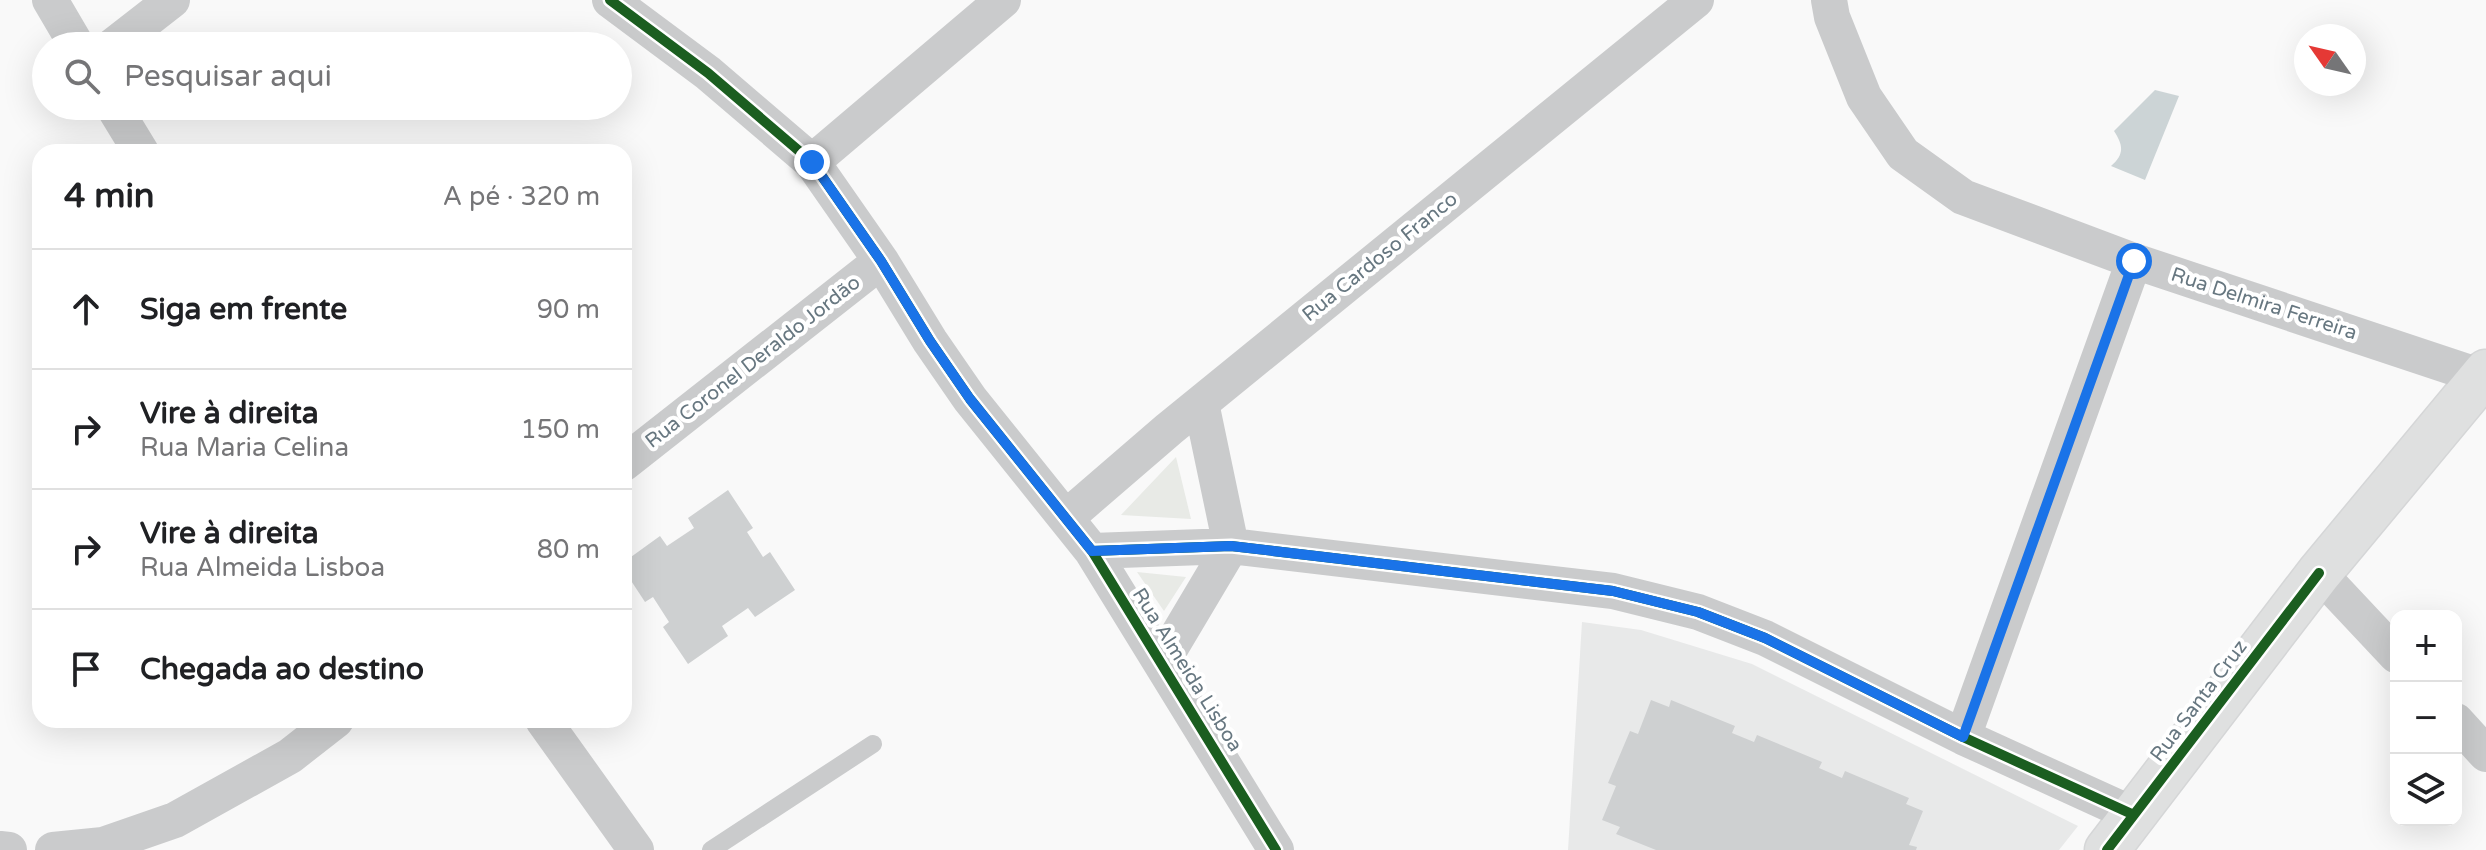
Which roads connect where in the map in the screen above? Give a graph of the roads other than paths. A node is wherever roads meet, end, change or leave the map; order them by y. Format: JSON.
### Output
{"nodes":[{"id":1,"x":50,"y":0,"type":"edge"},
{"id":2,"x":172,"y":0,"type":"edge"},
{"id":3,"x":610,"y":0,"type":"edge"},
{"id":4,"x":1003,"y":0,"type":"edge"},
{"id":5,"x":1696,"y":0,"type":"edge"},
{"id":6,"x":1829,"y":0,"type":"edge"},
{"id":7,"x":69,"y":32,"type":"edge"},
{"id":8,"x":131,"y":32,"type":"edge"},
{"id":9,"x":122,"y":120,"type":"edge"},
{"id":10,"x":136,"y":144,"type":"edge"},
{"id":11,"x":812,"y":162,"type":"junction"},
{"id":12,"x":881,"y":261,"type":"junction"},
{"id":13,"x":2134,"y":261,"type":"junction"},
{"id":14,"x":2484,"y":375,"type":"edge"},
{"id":15,"x":1201,"y":403,"type":"junction"},
{"id":16,"x":632,"y":457,"type":"edge"},
{"id":17,"x":1067,"y":517,"type":"junction"},
{"id":18,"x":1231,"y":546,"type":"junction"},
{"id":19,"x":1092,"y":551,"type":"junction"},
{"id":20,"x":2319,"y":573,"type":"junction"},
{"id":21,"x":2390,"y":649,"type":"edge"},
{"id":22,"x":1162,"y":662,"type":"junction"},
{"id":23,"x":326,"y":728,"type":"edge"},
{"id":24,"x":549,"y":728,"type":"edge"},
{"id":25,"x":2462,"y":728,"type":"edge"},
{"id":26,"x":1963,"y":737,"type":"junction"},
{"id":27,"x":873,"y":744,"type":"dead end"},
{"id":28,"x":2486,"y":754,"type":"edge"},
{"id":29,"x":2134,"y":815,"type":"junction"},
{"id":30,"x":0,"y":849,"type":"edge"},
{"id":31,"x":9,"y":850,"type":"edge"},
{"id":32,"x":53,"y":850,"type":"edge"},
{"id":33,"x":636,"y":850,"type":"edge"},
{"id":34,"x":711,"y":850,"type":"edge"},
{"id":35,"x":1276,"y":850,"type":"edge"},
{"id":36,"x":2107,"y":850,"type":"edge"}],
"edges":[{"from":1,"to":7,"type":"street"},
{"from":2,"to":8,"type":"street"},
{"from":3,"to":11,"type":"street","name":"Rua Almeida Lisboa"},
{"from":4,"to":11,"type":"street"},
{"from":5,"to":15,"type":"street","name":"Rua Cardoso Franco"},
{"from":6,"to":13,"type":"street","name":"Rua Delmira Ferreira"},
{"from":9,"to":10,"type":"street"},
{"from":11,"to":12,"type":"street","name":"Rua Almeida Lisboa"},
{"from":12,"to":16,"type":"street","name":"Rua Coronel Deraldo Jordão"},
{"from":12,"to":17,"type":"street","name":"Rua Almeida Lisboa"},
{"from":13,"to":14,"type":"street","name":"Rua Delmira Ferreira"},
{"from":13,"to":26,"type":"street"},
{"from":14,"to":20,"type":"main road","name":"Rua Santa Cruz"},
{"from":15,"to":17,"type":"street","name":"Rua Cardoso Franco"},
{"from":15,"to":18,"type":"street"},
{"from":17,"to":19,"type":"street","name":"Rua Almeida Lisboa"},
{"from":18,"to":19,"type":"street"},
{"from":18,"to":22,"type":"street"},
{"from":18,"to":26,"type":"street"},
{"from":19,"to":22,"type":"street","name":"Rua Almeida Lisboa"},
{"from":20,"to":21,"type":"street"},
{"from":20,"to":29,"type":"main road","name":"Rua Santa Cruz"},
{"from":22,"to":35,"type":"street","name":"Rua Almeida Lisboa"},
{"from":23,"to":32,"type":"street"},
{"from":24,"to":33,"type":"street"},
{"from":25,"to":28,"type":"street"},
{"from":26,"to":29,"type":"street"},
{"from":27,"to":34,"type":"lane"},
{"from":29,"to":36,"type":"main road","name":"Rua Santa Cruz"},
{"from":30,"to":31,"type":"street"}]}
